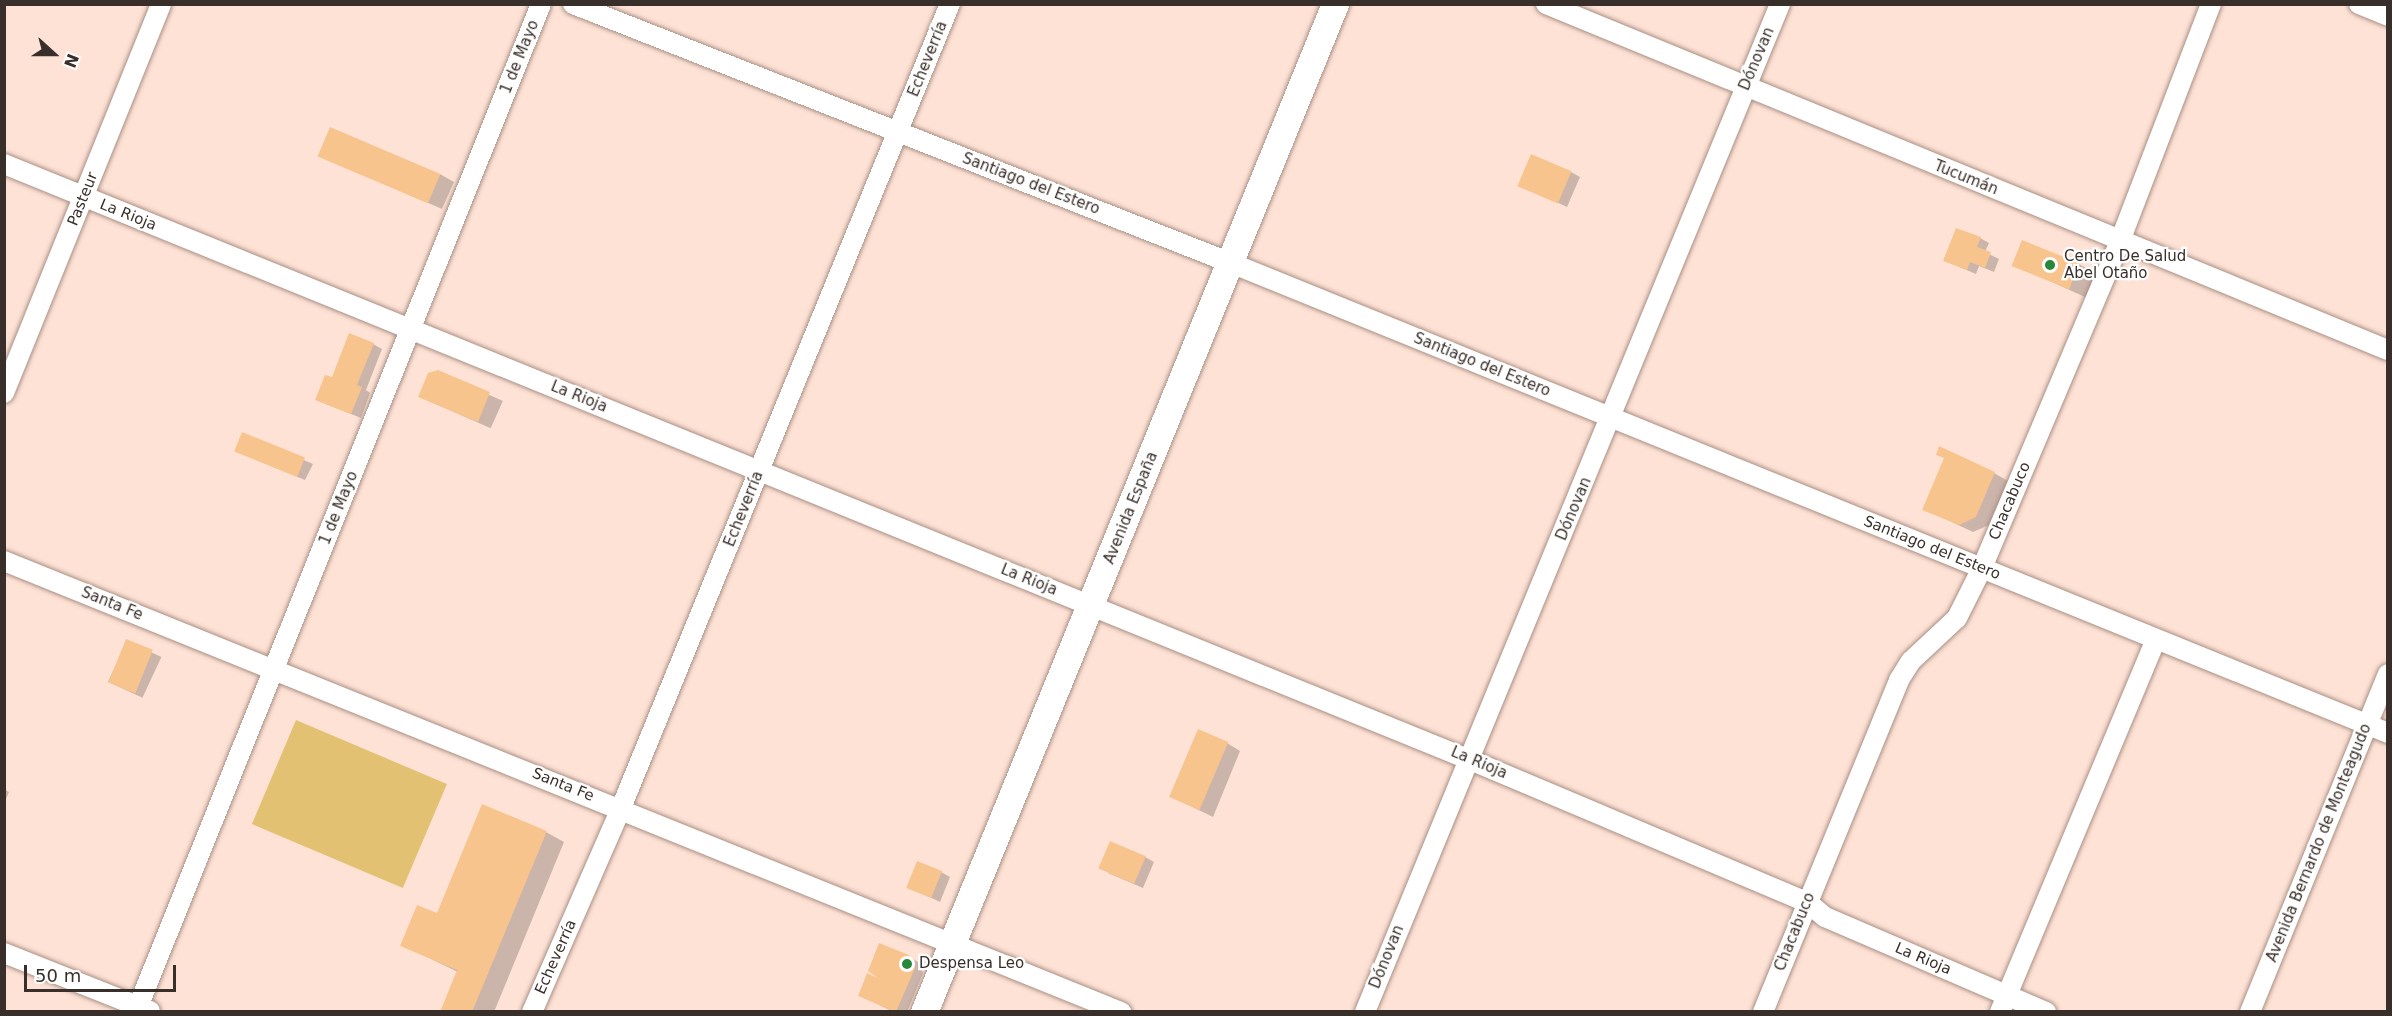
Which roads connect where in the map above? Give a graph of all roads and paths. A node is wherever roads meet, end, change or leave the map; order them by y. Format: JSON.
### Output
{"nodes":[{"id":1,"x":161,"y":4,"type":"edge"},
{"id":2,"x":541,"y":4,"type":"edge"},
{"id":3,"x":573,"y":4,"type":"edge"},
{"id":4,"x":950,"y":4,"type":"edge"},
{"id":5,"x":1335,"y":4,"type":"edge"},
{"id":6,"x":1546,"y":4,"type":"edge"},
{"id":7,"x":1780,"y":4,"type":"edge"},
{"id":8,"x":2211,"y":4,"type":"edge"},
{"id":9,"x":2359,"y":4,"type":"edge"},
{"id":10,"x":2388,"y":16,"type":"edge"},
{"id":11,"x":1745,"y":88,"type":"junction"},
{"id":12,"x":899,"y":133,"type":"junction"},
{"id":13,"x":4,"y":164,"type":"edge"},
{"id":14,"x":84,"y":197,"type":"junction"},
{"id":15,"x":2120,"y":241,"type":"junction"},
{"id":16,"x":1231,"y":262,"type":"junction"},
{"id":17,"x":411,"y":330,"type":"junction"},
{"id":18,"x":2388,"y":350,"type":"edge"},
{"id":19,"x":4,"y":393,"type":"edge"},
{"id":20,"x":1612,"y":418,"type":"junction"},
{"id":21,"x":760,"y":471,"type":"junction"},
{"id":22,"x":4,"y":561,"type":"edge"},
{"id":23,"x":1982,"y":568,"type":"junction"},
{"id":24,"x":1091,"y":606,"type":"junction"},
{"id":25,"x":2156,"y":639,"type":"junction"},
{"id":26,"x":273,"y":670,"type":"junction"},
{"id":27,"x":2388,"y":674,"type":"edge"},
{"id":28,"x":2367,"y":725,"type":"junction"},
{"id":29,"x":2388,"y":734,"type":"edge"},
{"id":30,"x":1468,"y":759,"type":"junction"},
{"id":31,"x":621,"y":808,"type":"junction"},
{"id":32,"x":1807,"y":902,"type":"junction"},
{"id":33,"x":953,"y":943,"type":"junction"},
{"id":34,"x":4,"y":953,"type":"edge"},
{"id":35,"x":2003,"y":1003,"type":"edge"},
{"id":36,"x":142,"y":1010,"type":"edge"},
{"id":37,"x":532,"y":1011,"type":"edge"},
{"id":38,"x":924,"y":1011,"type":"edge"},
{"id":39,"x":1121,"y":1011,"type":"edge"},
{"id":40,"x":1365,"y":1011,"type":"edge"},
{"id":41,"x":1763,"y":1011,"type":"edge"},
{"id":42,"x":2046,"y":1011,"type":"edge"},
{"id":43,"x":2250,"y":1011,"type":"edge"}],
"edges":[{"from":1,"to":14,"type":"street","name":"Pasteur"},
{"from":2,"to":17,"type":"street","name":"1 de Mayo"},
{"from":3,"to":12,"type":"street","name":"Santiago del Estero"},
{"from":4,"to":12,"type":"street","name":"Echeverría"},
{"from":5,"to":16,"type":"street","name":"Avenida España"},
{"from":6,"to":11,"type":"street","name":"Tucumán"},
{"from":7,"to":11,"type":"street","name":"Dónovan"},
{"from":8,"to":15,"type":"street","name":"Chacabuco"},
{"from":9,"to":10,"type":"street"},
{"from":11,"to":15,"type":"street","name":"Tucumán"},
{"from":11,"to":20,"type":"street","name":"Dónovan"},
{"from":12,"to":16,"type":"street","name":"Santiago del Estero"},
{"from":12,"to":21,"type":"street","name":"Echeverría"},
{"from":13,"to":14,"type":"street","name":"La Rioja"},
{"from":14,"to":17,"type":"street","name":"La Rioja"},
{"from":14,"to":19,"type":"street","name":"Pasteur"},
{"from":15,"to":18,"type":"street","name":"Tucumán"},
{"from":15,"to":23,"type":"street","name":"Chacabuco"},
{"from":16,"to":20,"type":"street","name":"Santiago del Estero"},
{"from":16,"to":24,"type":"street","name":"Avenida España"},
{"from":17,"to":21,"type":"street","name":"La Rioja"},
{"from":17,"to":26,"type":"street","name":"1 de Mayo"},
{"from":20,"to":23,"type":"street","name":"Santiago del Estero"},
{"from":20,"to":30,"type":"street","name":"Dónovan"},
{"from":21,"to":24,"type":"street","name":"La Rioja"},
{"from":21,"to":31,"type":"street","name":"Echeverría"},
{"from":22,"to":26,"type":"street","name":"Santa Fe"},
{"from":23,"to":25,"type":"street","name":"Santiago del Estero"},
{"from":23,"to":32,"type":"street","name":"Chacabuco"},
{"from":24,"to":30,"type":"street","name":"La Rioja"},
{"from":24,"to":33,"type":"street","name":"Avenida España"},
{"from":25,"to":28,"type":"street","name":"Santiago del Estero"},
{"from":25,"to":35,"type":"street"},
{"from":26,"to":31,"type":"street","name":"Santa Fe"},
{"from":26,"to":36,"type":"street","name":"1 de Mayo"},
{"from":27,"to":28,"type":"street","name":"Avenida Bernardo de Monteagudo"},
{"from":28,"to":29,"type":"street","name":"Santiago del Estero"},
{"from":28,"to":43,"type":"street","name":"Avenida Bernardo de Monteagudo"},
{"from":30,"to":32,"type":"street","name":"La Rioja"},
{"from":30,"to":40,"type":"street","name":"Dónovan"},
{"from":31,"to":33,"type":"street","name":"Santa Fe"},
{"from":31,"to":37,"type":"street","name":"Echeverría"},
{"from":32,"to":35,"type":"street","name":"La Rioja"},
{"from":32,"to":41,"type":"street","name":"Chacabuco"},
{"from":33,"to":38,"type":"street","name":"Avenida España"},
{"from":33,"to":39,"type":"street","name":"Santa Fe"},
{"from":34,"to":36,"type":"street"},
{"from":35,"to":42,"type":"street","name":"La Rioja"}]}
